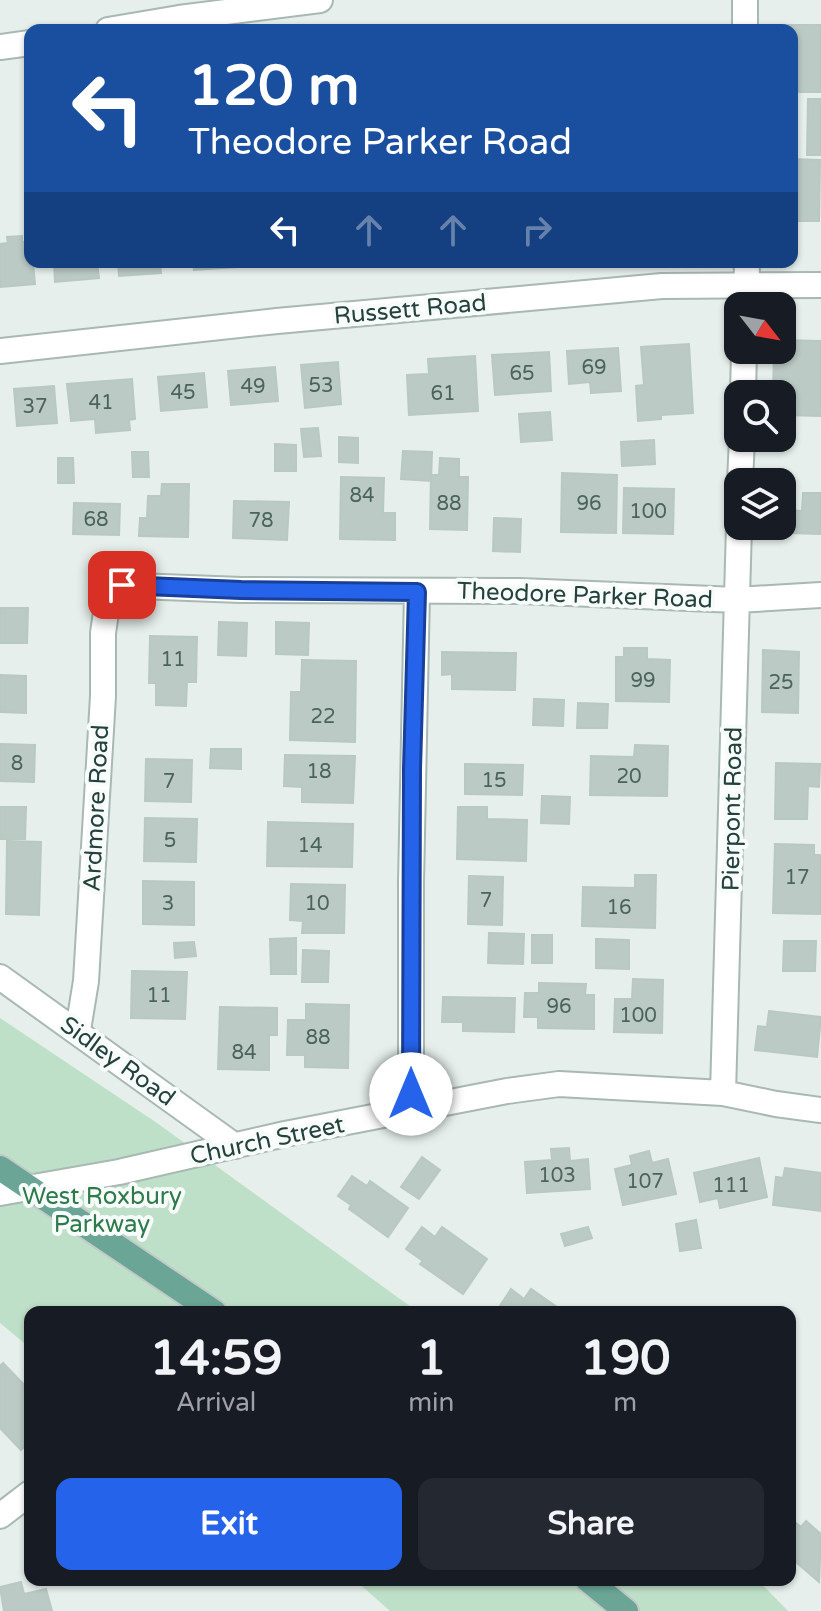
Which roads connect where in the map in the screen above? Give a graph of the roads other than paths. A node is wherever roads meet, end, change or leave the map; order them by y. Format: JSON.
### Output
{"nodes":[{"id":1,"x":320,"y":0,"type":"edge"},
{"id":2,"x":745,"y":0,"type":"edge"},
{"id":3,"x":144,"y":24,"type":"edge"},
{"id":4,"x":745,"y":24,"type":"edge"},
{"id":5,"x":24,"y":44,"type":"edge"},
{"id":6,"x":0,"y":47,"type":"edge"},
{"id":7,"x":746,"y":284,"type":"edge"},
{"id":8,"x":821,"y":285,"type":"edge"},
{"id":9,"x":0,"y":351,"type":"edge"},
{"id":10,"x":739,"y":540,"type":"edge"},
{"id":11,"x":110,"y":585,"type":"joint"},
{"id":12,"x":417,"y":592,"type":"junction"},
{"id":13,"x":821,"y":595,"type":"edge"},
{"id":14,"x":737,"y":600,"type":"junction"},
{"id":15,"x":0,"y":977,"type":"edge"},
{"id":16,"x":78,"y":1030,"type":"junction"},
{"id":17,"x":723,"y":1093,"type":"junction"},
{"id":18,"x":821,"y":1110,"type":"edge"},
{"id":19,"x":411,"y":1111,"type":"junction"},
{"id":20,"x":235,"y":1146,"type":"junction"},
{"id":21,"x":0,"y":1168,"type":"edge"},
{"id":22,"x":28,"y":1188,"type":"junction"},
{"id":23,"x":0,"y":1193,"type":"edge"},
{"id":24,"x":205,"y":1306,"type":"edge"},
{"id":25,"x":24,"y":1498,"type":"edge"},
{"id":26,"x":0,"y":1516,"type":"edge"},
{"id":27,"x":595,"y":1586,"type":"edge"},
{"id":28,"x":624,"y":1610,"type":"edge"}],
"edges":[{"from":1,"to":3,"type":"street"},
{"from":2,"to":4,"type":"street"},
{"from":5,"to":6,"type":"street"},
{"from":7,"to":8,"type":"street","name":"Russett Road"},
{"from":7,"to":9,"type":"street","name":"Russett Road"},
{"from":10,"to":14,"type":"street","name":"Pierpont Road"},
{"from":11,"to":12,"type":"street","name":"Theodore Parker Road"},
{"from":11,"to":16,"type":"street","name":"Ardmore Road"},
{"from":12,"to":14,"type":"street","name":"Theodore Parker Road"},
{"from":12,"to":19,"type":"street"},
{"from":13,"to":14,"type":"street","name":"Theodore Parker Road"},
{"from":14,"to":17,"type":"street","name":"Pierpont Road"},
{"from":15,"to":16,"type":"street","name":"Sidley Road"},
{"from":16,"to":20,"type":"street","name":"Sidley Road"},
{"from":17,"to":18,"type":"street","name":"Church Street"},
{"from":17,"to":19,"type":"street","name":"Church Street"},
{"from":19,"to":20,"type":"street","name":"Church Street"},
{"from":20,"to":22,"type":"street","name":"Church Street"},
{"from":21,"to":22,"type":"main road"},
{"from":22,"to":23,"type":"street","name":"Church Street"},
{"from":22,"to":24,"type":"main road"},
{"from":25,"to":26,"type":"street"},
{"from":27,"to":28,"type":"main road"}]}
